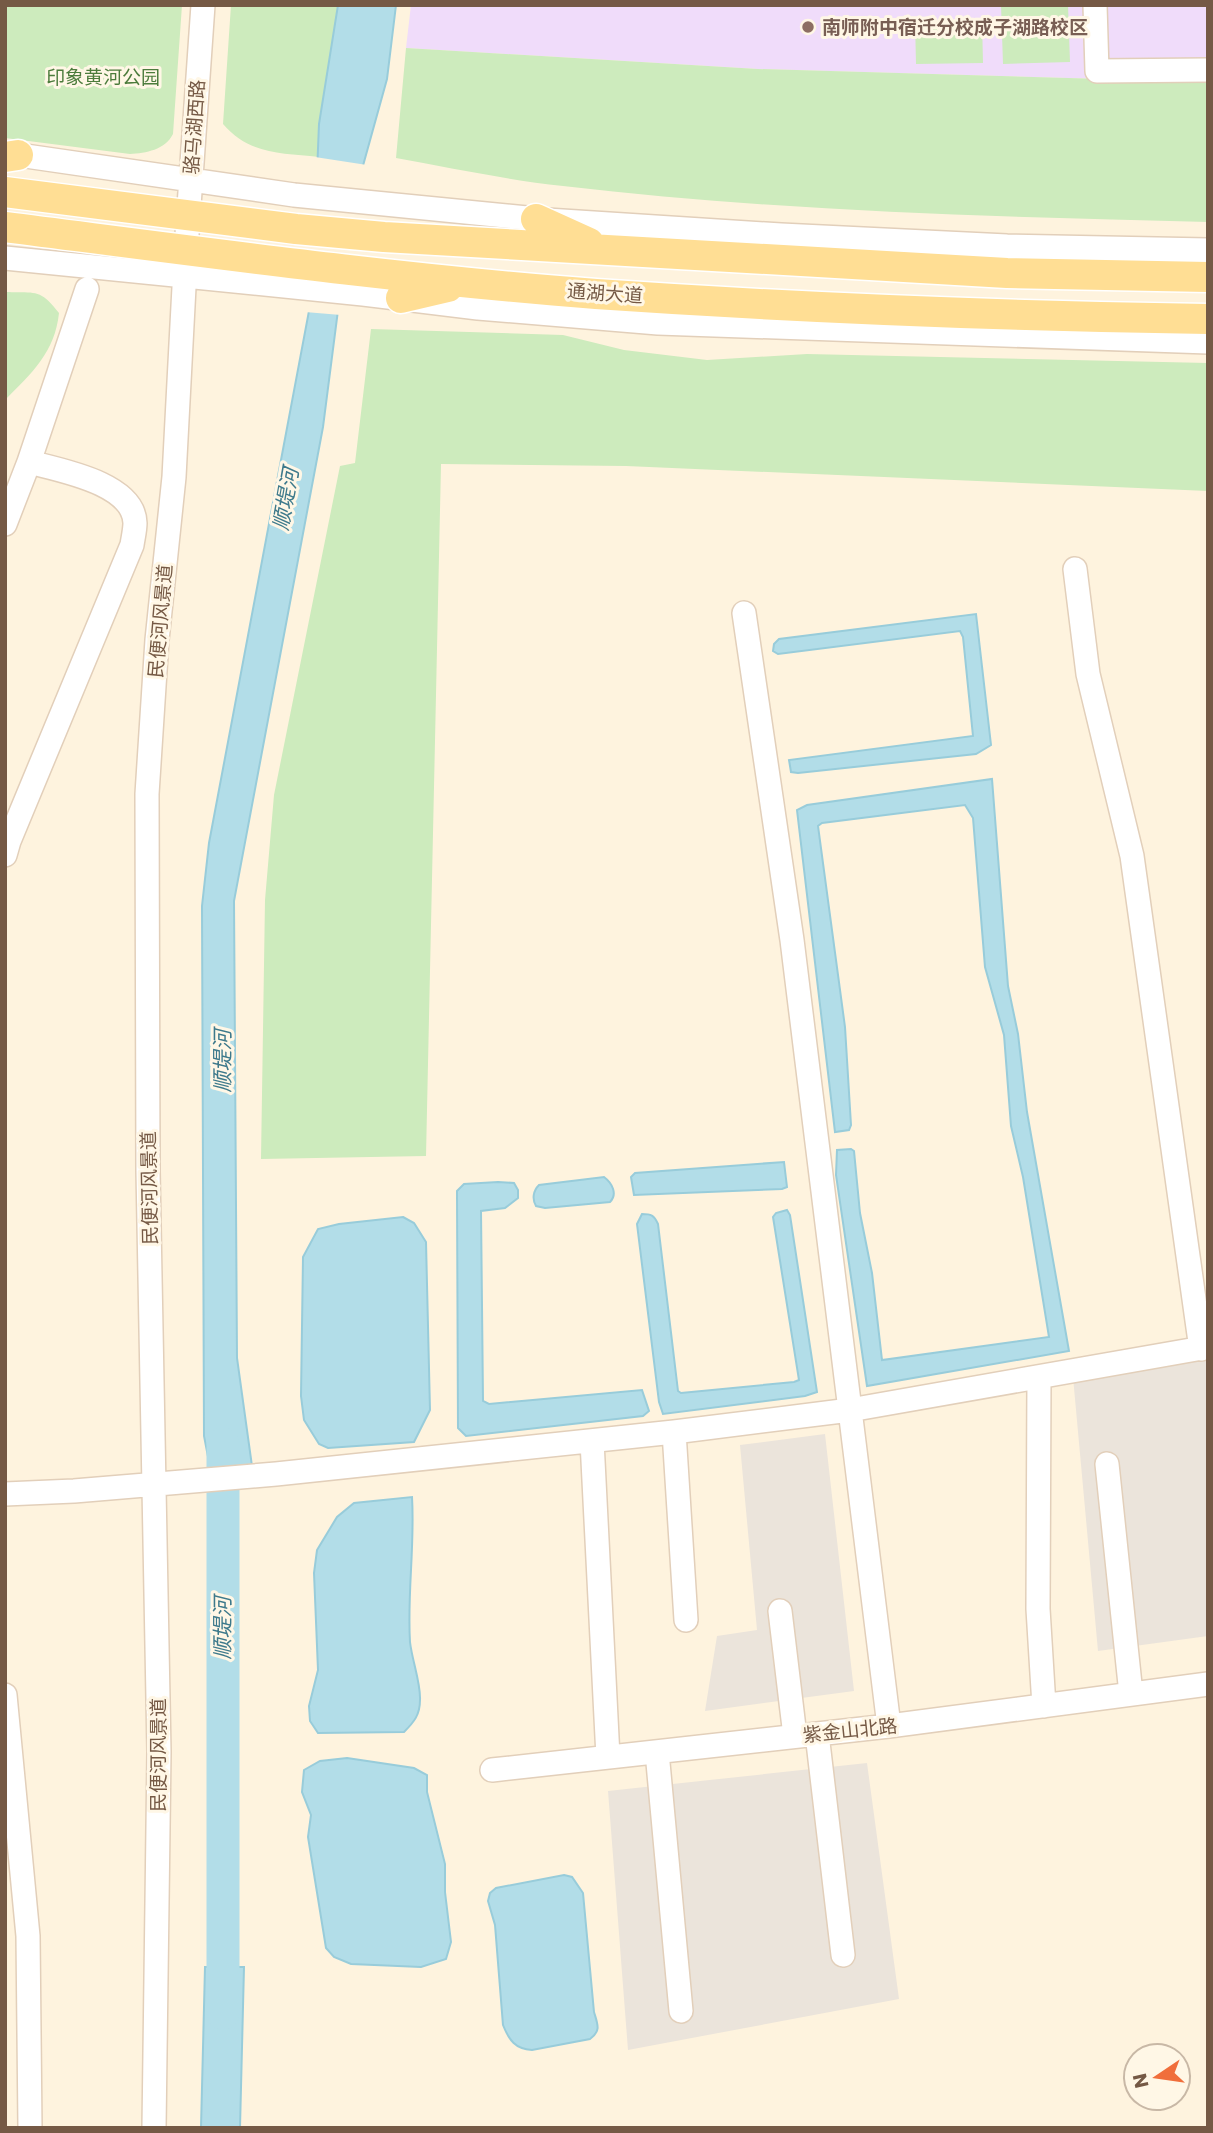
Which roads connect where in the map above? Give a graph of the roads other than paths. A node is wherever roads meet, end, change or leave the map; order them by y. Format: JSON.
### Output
{"nodes":[{"id":1,"x":203,"y":5,"type":"edge"},
{"id":2,"x":1095,"y":5,"type":"edge"},
{"id":3,"x":1208,"y":70,"type":"edge"},
{"id":4,"x":9,"y":155,"type":"edge"},
{"id":5,"x":191,"y":180,"type":"junction"},
{"id":6,"x":5,"y":192,"type":"edge"},
{"id":7,"x":67,"y":200,"type":"junction"},
{"id":8,"x":188,"y":215,"type":"junction"},
{"id":9,"x":536,"y":219,"type":"junction"},
{"id":10,"x":5,"y":227,"type":"edge"},
{"id":11,"x":62,"y":234,"type":"junction"},
{"id":12,"x":1208,"y":250,"type":"edge"},
{"id":13,"x":605,"y":251,"type":"junction"},
{"id":14,"x":5,"y":258,"type":"edge"},
{"id":15,"x":185,"y":262,"type":"junction"},
{"id":16,"x":1208,"y":277,"type":"edge"},
{"id":17,"x":471,"y":281,"type":"junction"},
{"id":18,"x":366,"y":283,"type":"junction"},
{"id":19,"x":87,"y":289,"type":"dead end"},
{"id":20,"x":401,"y":298,"type":"junction"},
{"id":21,"x":1208,"y":319,"type":"edge"},
{"id":22,"x":1208,"y":342,"type":"edge"},
{"id":23,"x":29,"y":462,"type":"junction"},
{"id":24,"x":5,"y":524,"type":"edge"},
{"id":25,"x":1075,"y":569,"type":"dead end"},
{"id":26,"x":744,"y":613,"type":"dead end"},
{"id":27,"x":5,"y":855,"type":"edge"},
{"id":28,"x":1205,"y":1348,"type":"edge"},
{"id":29,"x":1039,"y":1377,"type":"junction"},
{"id":30,"x":850,"y":1410,"type":"junction"},
{"id":31,"x":674,"y":1432,"type":"junction"},
{"id":32,"x":592,"y":1441,"type":"junction"},
{"id":33,"x":1107,"y":1464,"type":"dead end"},
{"id":34,"x":160,"y":1484,"type":"junction"},
{"id":35,"x":5,"y":1494,"type":"edge"},
{"id":36,"x":780,"y":1611,"type":"dead end"},
{"id":37,"x":686,"y":1620,"type":"dead end"},
{"id":38,"x":1208,"y":1684,"type":"edge"},
{"id":39,"x":5,"y":1695,"type":"edge"},
{"id":40,"x":1131,"y":1695,"type":"junction"},
{"id":41,"x":1044,"y":1706,"type":"junction"},
{"id":42,"x":889,"y":1726,"type":"junction"},
{"id":43,"x":806,"y":1735,"type":"junction"},
{"id":44,"x":657,"y":1752,"type":"junction"},
{"id":45,"x":608,"y":1757,"type":"junction"},
{"id":46,"x":492,"y":1770,"type":"dead end"},
{"id":47,"x":843,"y":1955,"type":"dead end"},
{"id":48,"x":681,"y":2011,"type":"dead end"},
{"id":49,"x":30,"y":2128,"type":"edge"},
{"id":50,"x":154,"y":2128,"type":"edge"}],
"edges":[{"from":1,"to":5,"type":"street","name":"骆马湖西路"},
{"from":2,"to":3,"type":"street"},
{"from":4,"to":5,"type":"street"},
{"from":5,"to":8,"type":"street","name":"骆马湖西路"},
{"from":5,"to":9,"type":"street"},
{"from":6,"to":7,"type":"main road"},
{"from":7,"to":8,"type":"main road"},
{"from":7,"to":11,"type":"main road"},
{"from":8,"to":13,"type":"main road"},
{"from":8,"to":15,"type":"street","name":"骆马湖西路"},
{"from":9,"to":12,"type":"street"},
{"from":9,"to":13,"type":"main road"},
{"from":10,"to":11,"type":"main road","name":"通湖大道"},
{"from":11,"to":15,"type":"main road","name":"通湖大道"},
{"from":13,"to":16,"type":"main road"},
{"from":14,"to":15,"type":"street"},
{"from":15,"to":18,"type":"main road","name":"通湖大道"},
{"from":15,"to":34,"type":"street","name":"民便河风景道"},
{"from":17,"to":18,"type":"main road","name":"通湖大道"},
{"from":17,"to":20,"type":"main road"},
{"from":17,"to":21,"type":"main road","name":"通湖大道"},
{"from":18,"to":20,"type":"street"},
{"from":19,"to":23,"type":"street"},
{"from":20,"to":22,"type":"street"},
{"from":23,"to":24,"type":"street"},
{"from":23,"to":27,"type":"street"},
{"from":25,"to":28,"type":"street"},
{"from":26,"to":30,"type":"street"},
{"from":28,"to":29,"type":"street"},
{"from":29,"to":30,"type":"street"},
{"from":29,"to":41,"type":"street"},
{"from":30,"to":31,"type":"street"},
{"from":30,"to":42,"type":"street"},
{"from":31,"to":32,"type":"street"},
{"from":31,"to":37,"type":"street"},
{"from":32,"to":34,"type":"street"},
{"from":32,"to":45,"type":"street"},
{"from":33,"to":40,"type":"street"},
{"from":34,"to":35,"type":"street"},
{"from":34,"to":50,"type":"street","name":"民便河风景道"},
{"from":36,"to":43,"type":"street"},
{"from":38,"to":40,"type":"street","name":"紫金山北路"},
{"from":39,"to":49,"type":"street"},
{"from":40,"to":41,"type":"street","name":"紫金山北路"},
{"from":41,"to":42,"type":"street","name":"紫金山北路"},
{"from":42,"to":43,"type":"street","name":"紫金山北路"},
{"from":43,"to":44,"type":"street","name":"紫金山北路"},
{"from":43,"to":47,"type":"street"},
{"from":44,"to":45,"type":"street","name":"紫金山北路"},
{"from":44,"to":48,"type":"street"},
{"from":45,"to":46,"type":"street","name":"紫金山北路"}]}
